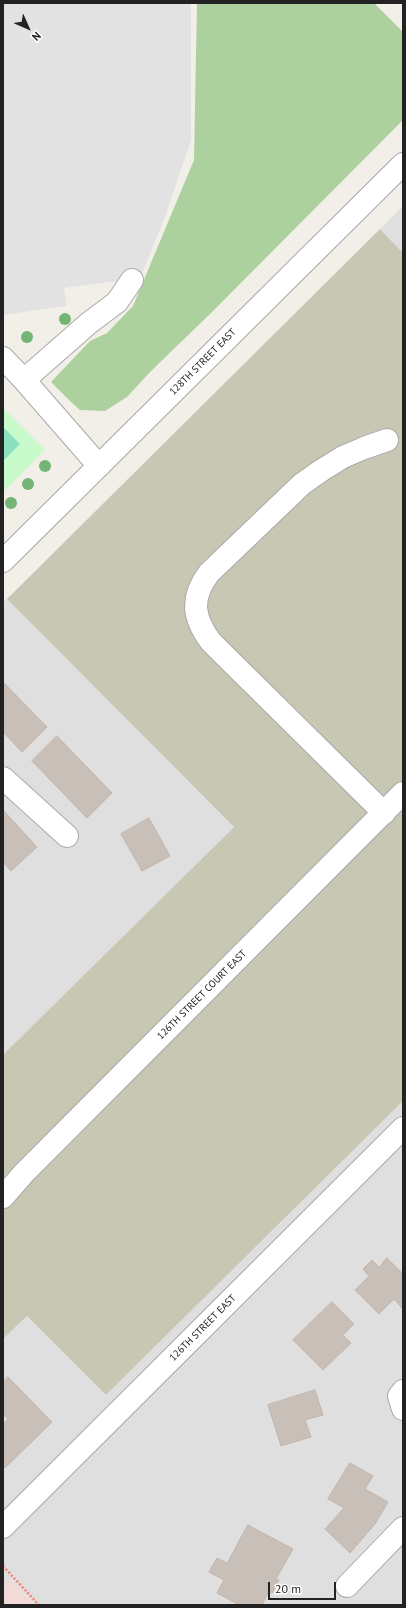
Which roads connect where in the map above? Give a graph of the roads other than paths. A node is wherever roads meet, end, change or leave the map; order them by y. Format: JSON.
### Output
{"nodes":[{"id":1,"x":403,"y":164,"type":"edge"},
{"id":2,"x":132,"y":280,"type":"dead end"},
{"id":3,"x":3,"y":358,"type":"edge"},
{"id":4,"x":24,"y":380,"type":"junction"},
{"id":5,"x":387,"y":440,"type":"dead end"},
{"id":6,"x":99,"y":466,"type":"junction"},
{"id":7,"x":3,"y":561,"type":"edge"},
{"id":8,"x":3,"y":778,"type":"edge"},
{"id":9,"x":403,"y":793,"type":"edge"},
{"id":10,"x":384,"y":813,"type":"junction"},
{"id":11,"x":67,"y":836,"type":"dead end"},
{"id":12,"x":403,"y":1128,"type":"edge"},
{"id":13,"x":3,"y":1197,"type":"edge"},
{"id":14,"x":3,"y":1527,"type":"edge"},
{"id":15,"x":403,"y":1528,"type":"edge"},
{"id":16,"x":346,"y":1586,"type":"dead end"}],
"edges":[{"from":1,"to":6,"type":"street","name":"128TH STREET EAST"},
{"from":2,"to":4,"type":"street"},
{"from":3,"to":4,"type":"street"},
{"from":4,"to":6,"type":"street"},
{"from":5,"to":10,"type":"street"},
{"from":6,"to":7,"type":"street","name":"128TH STREET EAST"},
{"from":8,"to":11,"type":"street"},
{"from":9,"to":10,"type":"street","name":"126TH STREET COURT EAST"},
{"from":10,"to":13,"type":"street","name":"126TH STREET COURT EAST"},
{"from":12,"to":14,"type":"street","name":"126TH STREET EAST"},
{"from":15,"to":16,"type":"street"}]}
